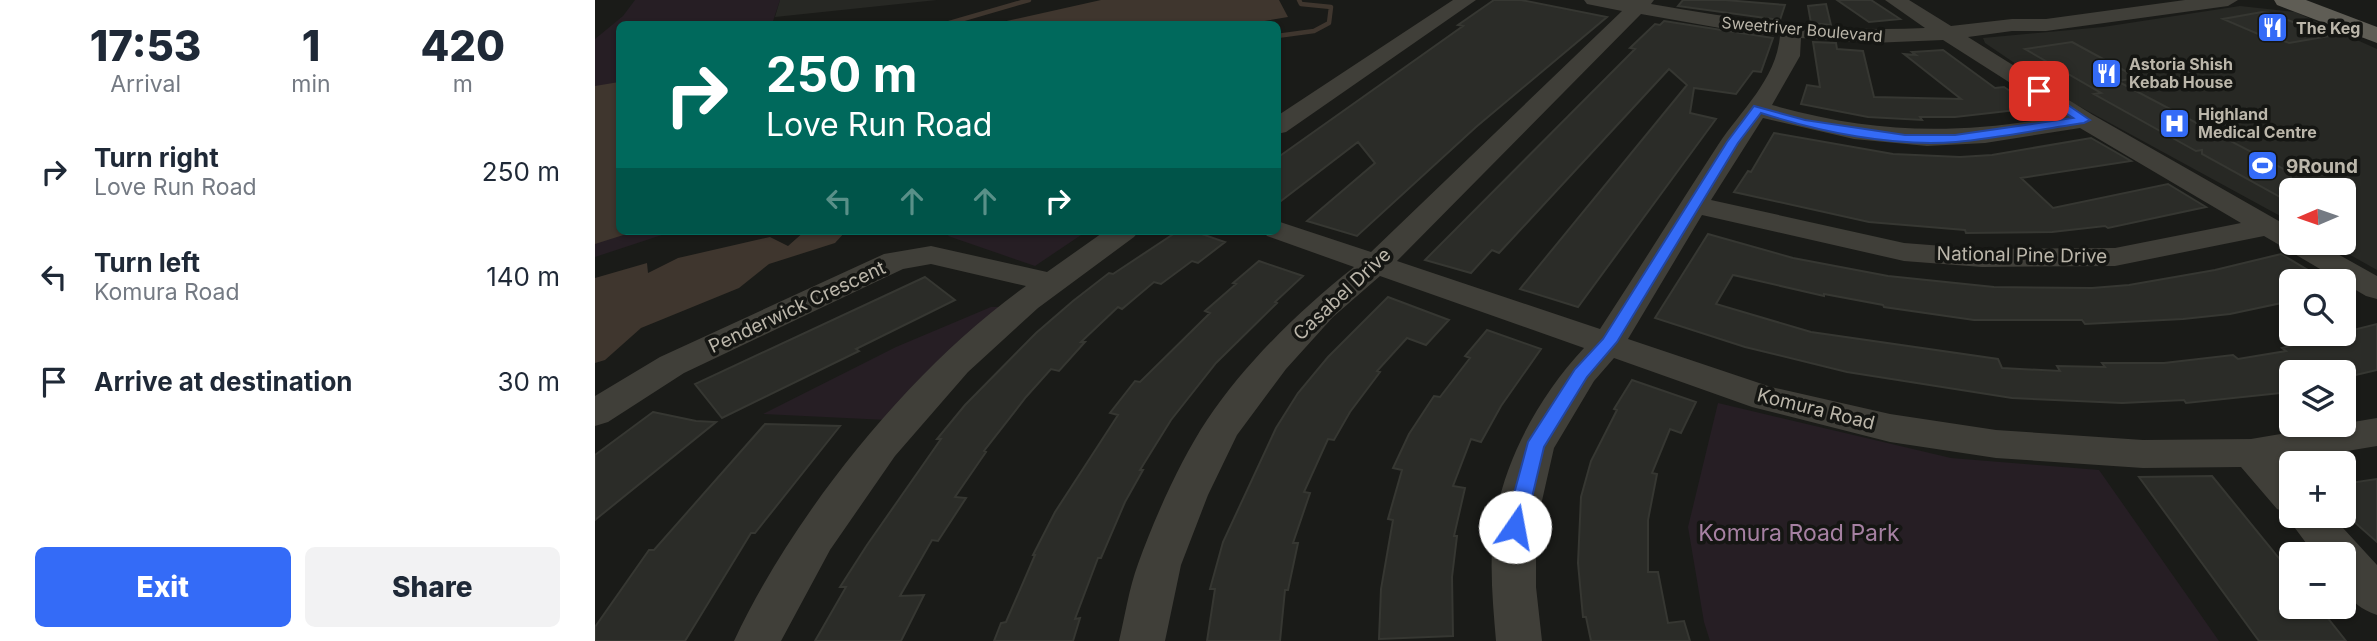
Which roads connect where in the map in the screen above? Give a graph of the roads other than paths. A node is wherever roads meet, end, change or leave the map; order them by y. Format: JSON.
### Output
{"nodes":[{"id":1,"x":1466,"y":0,"type":"edge"},
{"id":2,"x":1594,"y":0,"type":"edge"},
{"id":3,"x":1895,"y":0,"type":"edge"},
{"id":4,"x":2145,"y":0,"type":"edge"},
{"id":5,"x":2228,"y":0,"type":"edge"},
{"id":6,"x":2285,"y":0,"type":"edge"},
{"id":7,"x":2314,"y":0,"type":"edge"},
{"id":8,"x":1639,"y":4,"type":"edge"},
{"id":9,"x":2377,"y":24,"type":"edge"},
{"id":10,"x":2012,"y":25,"type":"junction"},
{"id":11,"x":1791,"y":31,"type":"junction"},
{"id":12,"x":1949,"y":33,"type":"junction"},
{"id":13,"x":2377,"y":36,"type":"edge"},
{"id":14,"x":1758,"y":109,"type":"junction"},
{"id":15,"x":2084,"y":120,"type":"junction"},
{"id":16,"x":1281,"y":124,"type":"edge"},
{"id":17,"x":1695,"y":204,"type":"junction"},
{"id":18,"x":1281,"y":231,"type":"edge"},
{"id":19,"x":2279,"y":234,"type":"edge"},
{"id":20,"x":1119,"y":235,"type":"edge"},
{"id":21,"x":2319,"y":256,"type":"edge"},
{"id":22,"x":1375,"y":265,"type":"junction"},
{"id":23,"x":1053,"y":283,"type":"junction"},
{"id":24,"x":2377,"y":289,"type":"edge"},
{"id":25,"x":1609,"y":342,"type":"junction"},
{"id":26,"x":595,"y":413,"type":"edge"},
{"id":27,"x":2377,"y":432,"type":"edge"},
{"id":28,"x":2251,"y":453,"type":"junction"},
{"id":29,"x":2279,"y":484,"type":"edge"},
{"id":30,"x":2318,"y":528,"type":"edge"},
{"id":31,"x":2330,"y":542,"type":"edge"},
{"id":32,"x":2356,"y":572,"type":"edge"},
{"id":33,"x":2377,"y":596,"type":"edge"},
{"id":34,"x":757,"y":641,"type":"edge"},
{"id":35,"x":1142,"y":641,"type":"edge"},
{"id":36,"x":1519,"y":641,"type":"edge"}],
"edges":[{"from":1,"to":16,"type":"street"},
{"from":2,"to":8,"type":"street","name":"Sweetriver Boulevard"},
{"from":3,"to":12,"type":"street"},
{"from":4,"to":10,"type":"street","name":"Sweetriver Boulevard"},
{"from":5,"to":10,"type":"street","name":"Sweetriver Boulevard"},
{"from":6,"to":13,"type":"main road"},
{"from":7,"to":9,"type":"main road"},
{"from":8,"to":11,"type":"street","name":"Sweetriver Boulevard"},
{"from":8,"to":22,"type":"street","name":"Casabel Drive"},
{"from":10,"to":12,"type":"street","name":"Sweetriver Boulevard"},
{"from":11,"to":12,"type":"street","name":"Sweetriver Boulevard"},
{"from":11,"to":14,"type":"street"},
{"from":12,"to":15,"type":"street"},
{"from":14,"to":15,"type":"street"},
{"from":14,"to":17,"type":"street"},
{"from":15,"to":19,"type":"street"},
{"from":17,"to":19,"type":"street","name":"National Pine Drive"},
{"from":17,"to":25,"type":"street"},
{"from":18,"to":22,"type":"street","name":"Komura Road"},
{"from":20,"to":23,"type":"street"},
{"from":21,"to":24,"type":"street"},
{"from":22,"to":25,"type":"street","name":"Komura Road"},
{"from":22,"to":35,"type":"street","name":"Casabel Drive"},
{"from":23,"to":26,"type":"street","name":"Penderwick Crescent"},
{"from":23,"to":34,"type":"street"},
{"from":25,"to":28,"type":"street","name":"Komura Road"},
{"from":25,"to":36,"type":"street"},
{"from":27,"to":28,"type":"street","name":"Komura Road"},
{"from":28,"to":29,"type":"street"},
{"from":30,"to":31,"type":"street"},
{"from":32,"to":33,"type":"street"}]}
